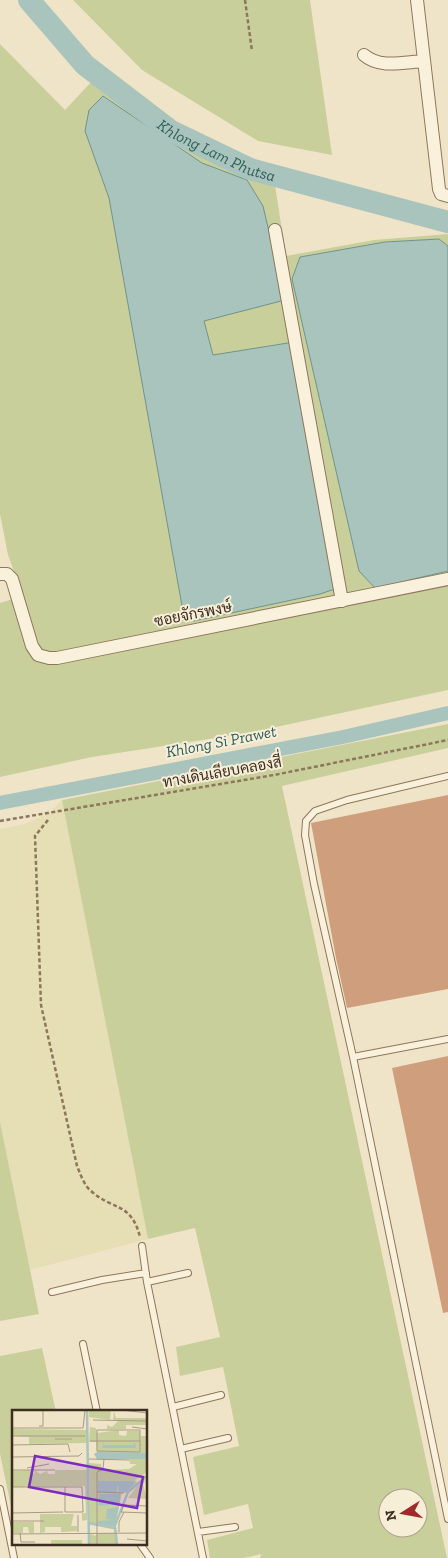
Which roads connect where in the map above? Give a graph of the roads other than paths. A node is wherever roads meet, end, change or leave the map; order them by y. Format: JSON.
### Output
{"nodes":[{"id":1,"x":417,"y":0,"type":"edge"},
{"id":2,"x":364,"y":55,"type":"dead end"},
{"id":3,"x":424,"y":61,"type":"junction"},
{"id":4,"x":448,"y":196,"type":"edge"},
{"id":5,"x":275,"y":230,"type":"dead end"},
{"id":6,"x":0,"y":574,"type":"edge"},
{"id":7,"x":448,"y":579,"type":"edge"},
{"id":8,"x":342,"y":601,"type":"junction"},
{"id":9,"x":448,"y":776,"type":"edge"},
{"id":10,"x":448,"y":1039,"type":"edge"},
{"id":11,"x":353,"y":1057,"type":"junction"},
{"id":12,"x":142,"y":1246,"type":"road end"},
{"id":13,"x":146,"y":1273,"type":"junction"},
{"id":14,"x":188,"y":1273,"type":"dead end"},
{"id":15,"x":148,"y":1282,"type":"junction"},
{"id":16,"x":52,"y":1292,"type":"dead end"},
{"id":17,"x":83,"y":1344,"type":"dead end"},
{"id":18,"x":221,"y":1395,"type":"dead end"},
{"id":19,"x":173,"y":1407,"type":"junction"},
{"id":20,"x":97,"y":1410,"type":"edge"},
{"id":21,"x":228,"y":1438,"type":"dead end"},
{"id":22,"x":181,"y":1449,"type":"junction"},
{"id":23,"x":0,"y":1489,"type":"edge"},
{"id":24,"x":448,"y":1519,"type":"edge"},
{"id":25,"x":235,"y":1526,"type":"dead end"},
{"id":26,"x":198,"y":1532,"type":"junction"},
{"id":27,"x":141,"y":1546,"type":"edge"},
{"id":28,"x":14,"y":1558,"type":"edge"},
{"id":29,"x":150,"y":1558,"type":"edge"},
{"id":30,"x":203,"y":1558,"type":"edge"}],
"edges":[{"from":1,"to":3,"type":"street"},
{"from":2,"to":3,"type":"street"},
{"from":3,"to":4,"type":"street"},
{"from":5,"to":8,"type":"street"},
{"from":6,"to":8,"type":"street","name":"ซอยจักรพงษ์"},
{"from":7,"to":8,"type":"street","name":"ซอยจักรพงษ์"},
{"from":9,"to":11,"type":"lane"},
{"from":10,"to":11,"type":"lane"},
{"from":11,"to":24,"type":"lane"},
{"from":12,"to":13,"type":"lane"},
{"from":13,"to":15,"type":"lane"},
{"from":13,"to":16,"type":"lane"},
{"from":14,"to":15,"type":"lane"},
{"from":15,"to":19,"type":"lane"},
{"from":17,"to":20,"type":"lane"},
{"from":18,"to":19,"type":"lane"},
{"from":19,"to":22,"type":"lane"},
{"from":21,"to":22,"type":"lane"},
{"from":22,"to":26,"type":"lane"},
{"from":23,"to":28,"type":"lane"},
{"from":25,"to":26,"type":"lane"},
{"from":26,"to":30,"type":"lane"},
{"from":27,"to":29,"type":"lane"}]}
